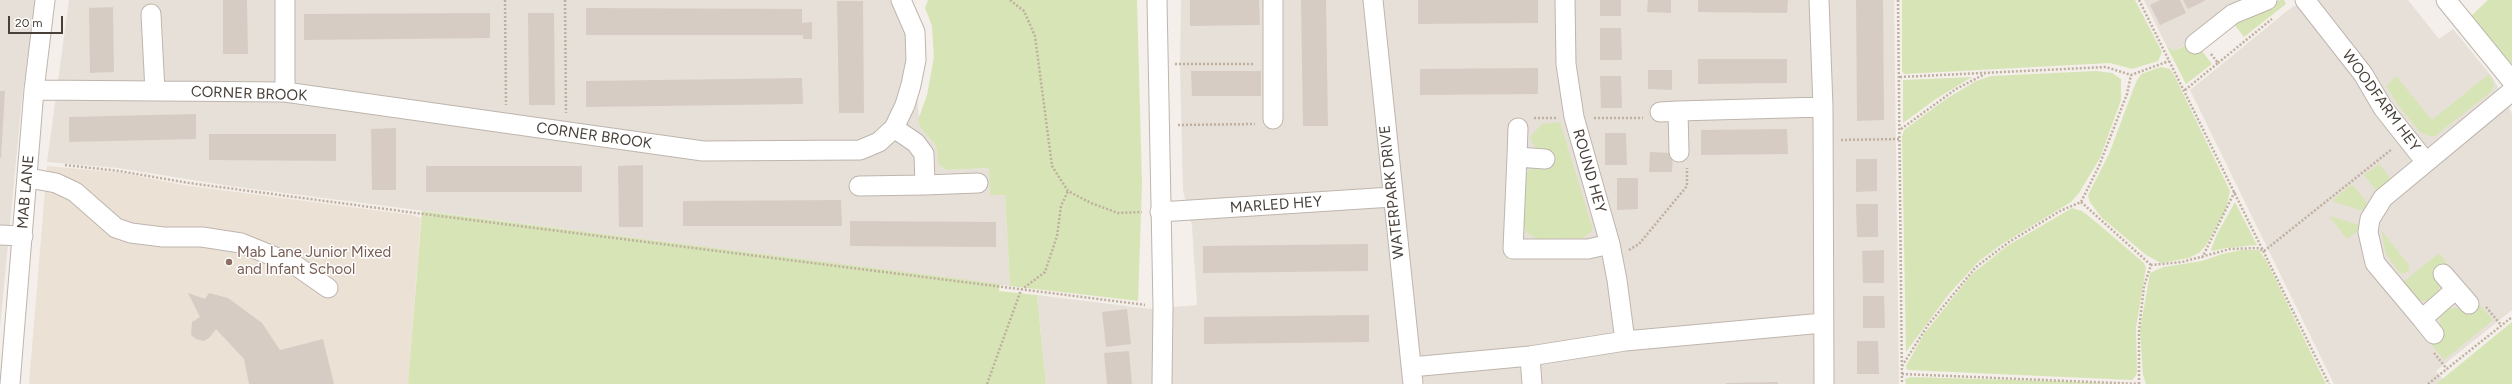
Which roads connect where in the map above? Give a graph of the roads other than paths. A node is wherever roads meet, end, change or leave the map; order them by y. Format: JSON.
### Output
{"nodes":[{"id":1,"x":46,"y":0,"type":"edge"},
{"id":2,"x":285,"y":0,"type":"edge"},
{"id":3,"x":901,"y":0,"type":"edge"},
{"id":4,"x":1157,"y":0,"type":"edge"},
{"id":5,"x":1273,"y":0,"type":"edge"},
{"id":6,"x":1373,"y":0,"type":"edge"},
{"id":7,"x":1565,"y":0,"type":"edge"},
{"id":8,"x":1819,"y":0,"type":"edge"},
{"id":9,"x":2267,"y":0,"type":"edge"},
{"id":10,"x":2305,"y":0,"type":"edge"},
{"id":11,"x":2446,"y":0,"type":"edge"},
{"id":12,"x":151,"y":14,"type":"dead end"},
{"id":13,"x":2198,"y":42,"type":"road end"},
{"id":14,"x":34,"y":90,"type":"junction"},
{"id":15,"x":155,"y":91,"type":"junction"},
{"id":16,"x":285,"y":92,"type":"junction"},
{"id":17,"x":2511,"y":94,"type":"edge"},
{"id":18,"x":1823,"y":107,"type":"junction"},
{"id":19,"x":1678,"y":111,"type":"junction"},
{"id":20,"x":1660,"y":112,"type":"dead end"},
{"id":21,"x":1273,"y":119,"type":"road end"},
{"id":22,"x":894,"y":128,"type":"junction"},
{"id":23,"x":1518,"y":128,"type":"dead end"},
{"id":24,"x":1679,"y":152,"type":"road end"},
{"id":25,"x":1517,"y":157,"type":"junction"},
{"id":26,"x":1545,"y":159,"type":"dead end"},
{"id":27,"x":2425,"y":161,"type":"junction"},
{"id":28,"x":29,"y":178,"type":"junction"},
{"id":29,"x":978,"y":183,"type":"dead end"},
{"id":30,"x":925,"y":185,"type":"junction"},
{"id":31,"x":859,"y":186,"type":"dead end"},
{"id":32,"x":1392,"y":197,"type":"junction"},
{"id":33,"x":1160,"y":212,"type":"junction"},
{"id":34,"x":0,"y":235,"type":"edge"},
{"id":35,"x":23,"y":236,"type":"junction"},
{"id":36,"x":1611,"y":252,"type":"junction"},
{"id":37,"x":2443,"y":274,"type":"dead end"},
{"id":38,"x":328,"y":288,"type":"dead end"},
{"id":39,"x":2456,"y":289,"type":"junction"},
{"id":40,"x":2469,"y":304,"type":"dead end"},
{"id":41,"x":2422,"y":318,"type":"junction"},
{"id":42,"x":1823,"y":323,"type":"junction"},
{"id":43,"x":2434,"y":334,"type":"dead end"},
{"id":44,"x":1625,"y":342,"type":"junction"},
{"id":45,"x":1530,"y":356,"type":"junction"},
{"id":46,"x":1412,"y":376,"type":"edge"},
{"id":47,"x":10,"y":384,"type":"edge"},
{"id":48,"x":1162,"y":384,"type":"edge"},
{"id":49,"x":1532,"y":384,"type":"edge"},
{"id":50,"x":1824,"y":384,"type":"edge"}],
"edges":[{"from":1,"to":14,"type":"street","name":"MAB LANE"},
{"from":2,"to":16,"type":"street"},
{"from":3,"to":22,"type":"street","name":"CORNER BROOK"},
{"from":4,"to":33,"type":"street"},
{"from":5,"to":21,"type":"street"},
{"from":6,"to":32,"type":"street","name":"WATERPARK DRIVE"},
{"from":7,"to":36,"type":"street","name":"ROUND HEY"},
{"from":8,"to":18,"type":"street"},
{"from":9,"to":13,"type":"street"},
{"from":10,"to":27,"type":"street","name":"WOODFARM HEY"},
{"from":11,"to":17,"type":"street"},
{"from":12,"to":15,"type":"street"},
{"from":14,"to":15,"type":"street","name":"CORNER BROOK"},
{"from":14,"to":28,"type":"street","name":"MAB LANE"},
{"from":15,"to":16,"type":"street","name":"CORNER BROOK"},
{"from":16,"to":22,"type":"street","name":"CORNER BROOK"},
{"from":17,"to":27,"type":"street"},
{"from":18,"to":19,"type":"street"},
{"from":18,"to":42,"type":"street"},
{"from":19,"to":20,"type":"street"},
{"from":19,"to":24,"type":"street"},
{"from":22,"to":30,"type":"street"},
{"from":23,"to":25,"type":"street"},
{"from":25,"to":26,"type":"street"},
{"from":25,"to":36,"type":"street"},
{"from":27,"to":41,"type":"street","name":"WOODFARM HEY"},
{"from":28,"to":35,"type":"street","name":"MAB LANE"},
{"from":28,"to":38,"type":"street"},
{"from":29,"to":30,"type":"street"},
{"from":30,"to":31,"type":"street"},
{"from":32,"to":33,"type":"street","name":"MARLED HEY"},
{"from":32,"to":46,"type":"street","name":"WATERPARK DRIVE"},
{"from":33,"to":48,"type":"street"},
{"from":34,"to":35,"type":"street"},
{"from":35,"to":47,"type":"street","name":"MAB LANE"},
{"from":36,"to":44,"type":"street","name":"ROUND HEY"},
{"from":37,"to":39,"type":"street"},
{"from":39,"to":40,"type":"street"},
{"from":39,"to":41,"type":"street"},
{"from":41,"to":43,"type":"street","name":"WOODFARM HEY"},
{"from":42,"to":44,"type":"street"},
{"from":42,"to":50,"type":"street"},
{"from":44,"to":45,"type":"street"},
{"from":45,"to":46,"type":"street"},
{"from":45,"to":49,"type":"street"}]}
